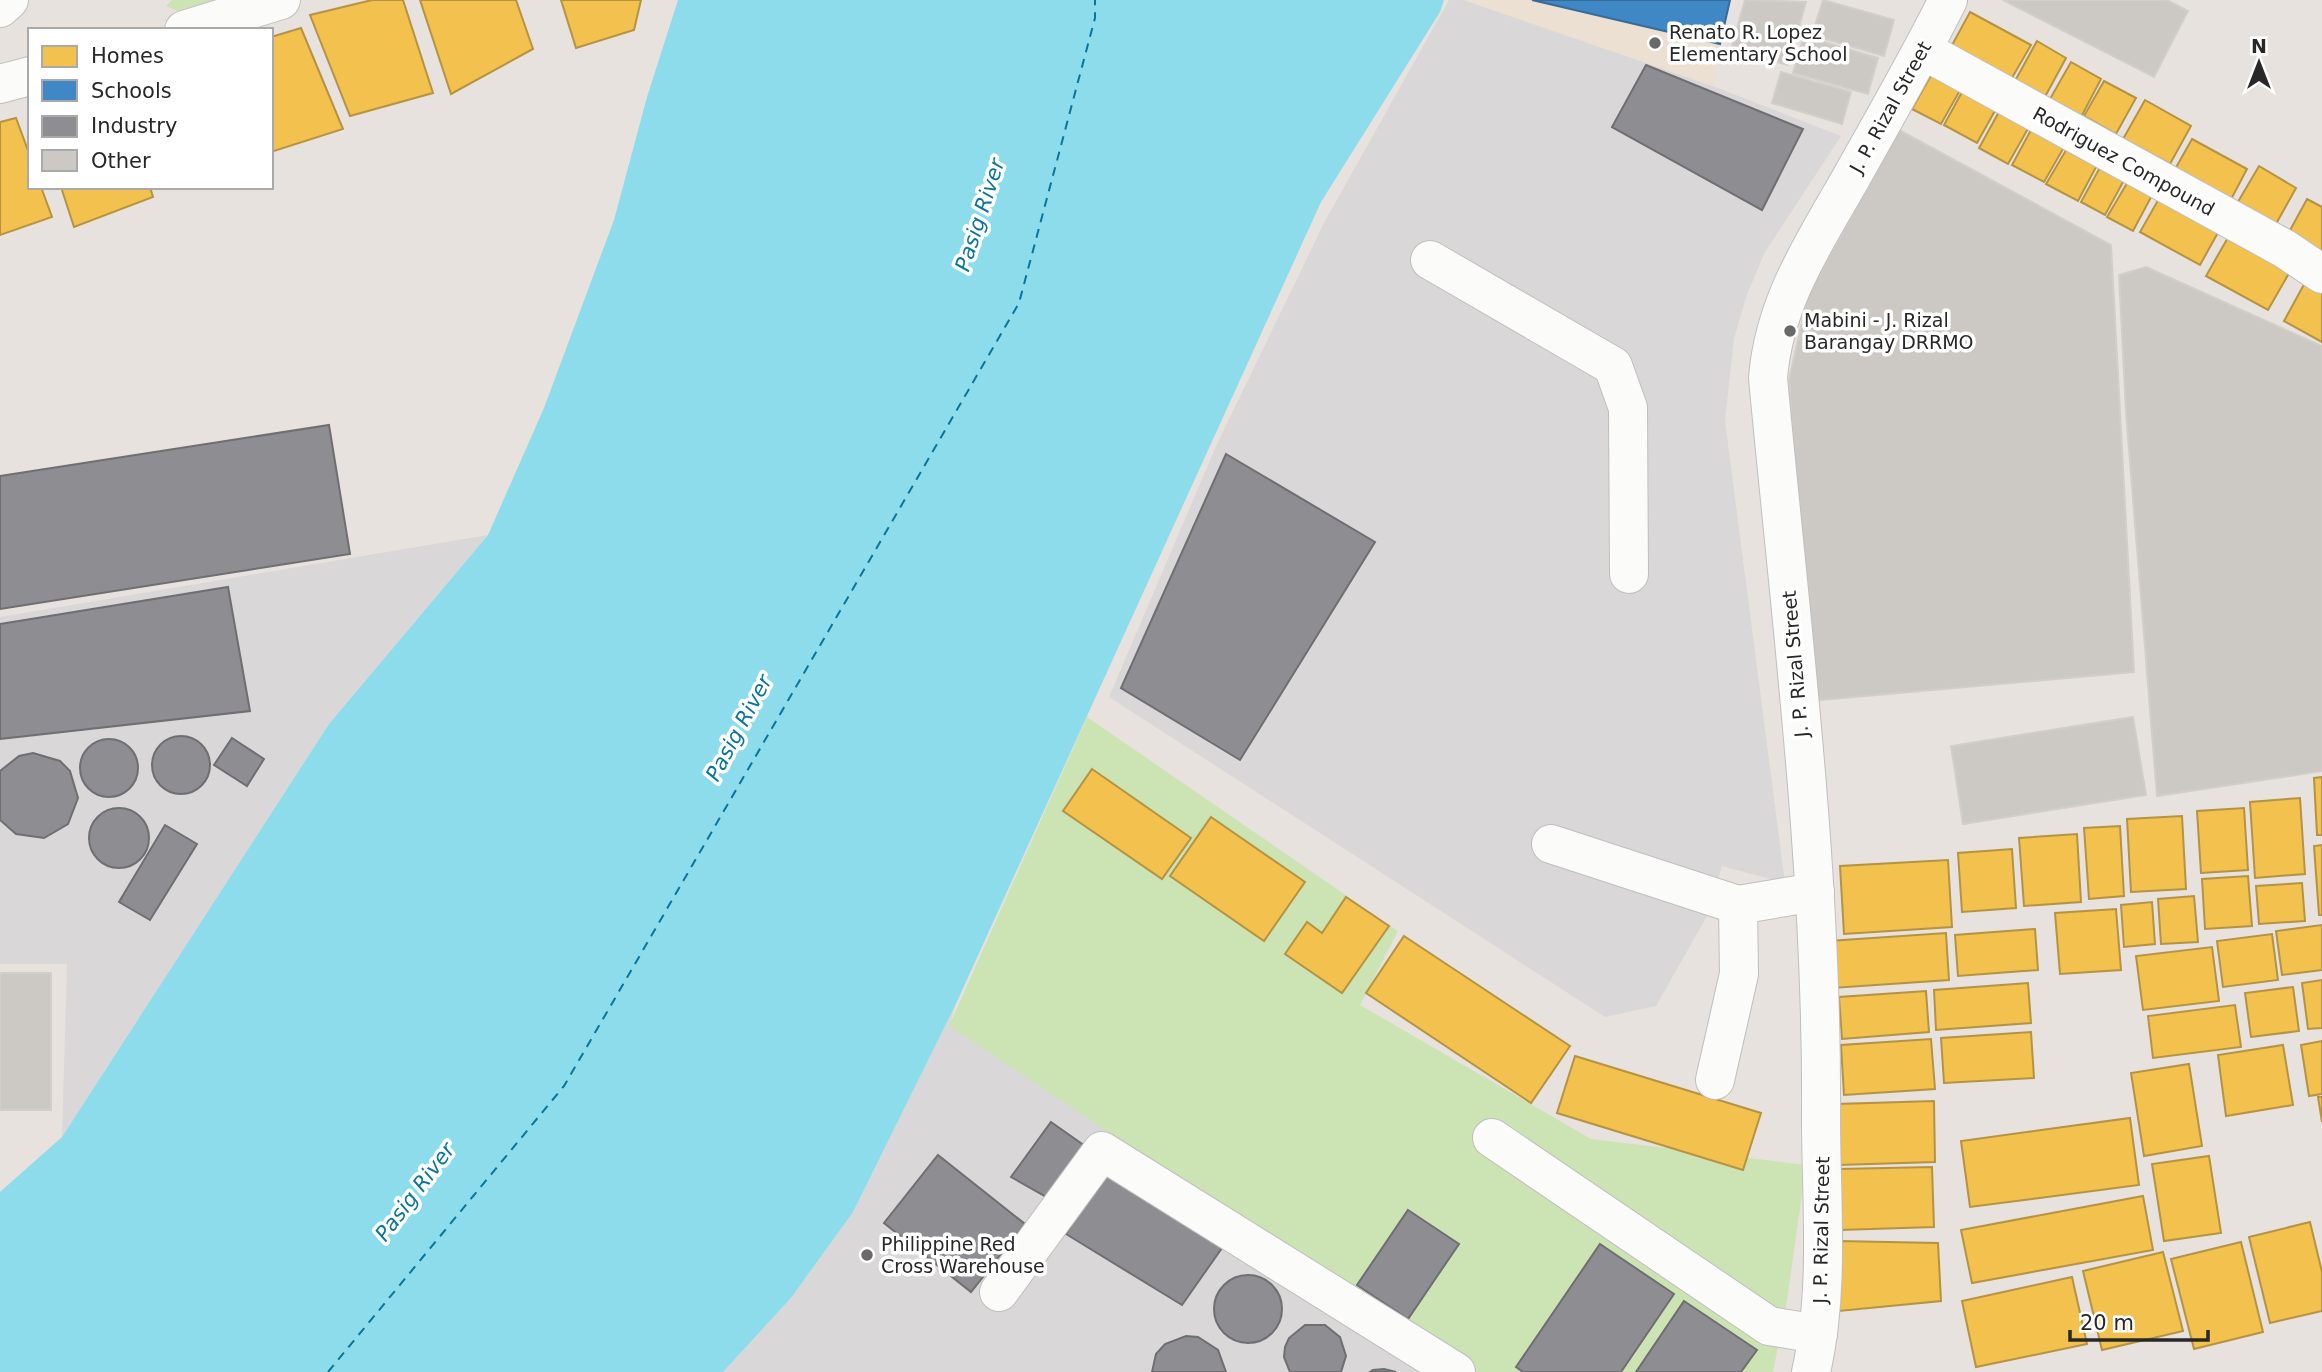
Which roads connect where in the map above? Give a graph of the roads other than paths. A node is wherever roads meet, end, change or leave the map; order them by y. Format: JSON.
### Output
{"nodes":[{"id":1,"x":9,"y":0,"type":"edge"},
{"id":2,"x":281,"y":0,"type":"edge"},
{"id":3,"x":1948,"y":0,"type":"edge"},
{"id":4,"x":0,"y":8,"type":"edge"},
{"id":5,"x":190,"y":28,"type":"edge"},
{"id":6,"x":1923,"y":50,"type":"junction"},
{"id":7,"x":28,"y":77,"type":"edge"},
{"id":8,"x":0,"y":84,"type":"edge"},
{"id":9,"x":1430,"y":260,"type":"dead end"},
{"id":10,"x":2322,"y":274,"type":"edge"},
{"id":11,"x":1629,"y":574,"type":"dead end"},
{"id":12,"x":1551,"y":844,"type":"dead end"},
{"id":13,"x":1815,"y":892,"type":"junction"},
{"id":14,"x":1738,"y":905,"type":"junction"},
{"id":15,"x":1715,"y":1080,"type":"dead end"},
{"id":16,"x":1492,"y":1138,"type":"dead end"},
{"id":17,"x":999,"y":1292,"type":"dead end"},
{"id":18,"x":1818,"y":1334,"type":"junction"},
{"id":19,"x":1456,"y":1372,"type":"edge"},
{"id":20,"x":1811,"y":1372,"type":"edge"}],
"edges":[{"from":1,"to":4,"type":"street"},
{"from":2,"to":5,"type":"street"},
{"from":3,"to":6,"type":"street","name":"J. P. Rizal Street"},
{"from":6,"to":10,"type":"street","name":"Rodriguez Compound"},
{"from":6,"to":13,"type":"street","name":"J. P. Rizal Street"},
{"from":7,"to":8,"type":"street"},
{"from":9,"to":11,"type":"street"},
{"from":12,"to":14,"type":"street"},
{"from":13,"to":14,"type":"street"},
{"from":13,"to":18,"type":"street","name":"J. P. Rizal Street"},
{"from":14,"to":15,"type":"street"},
{"from":16,"to":18,"type":"street"},
{"from":17,"to":19,"type":"street"},
{"from":18,"to":20,"type":"street","name":"J. P. Rizal Street"}]}
